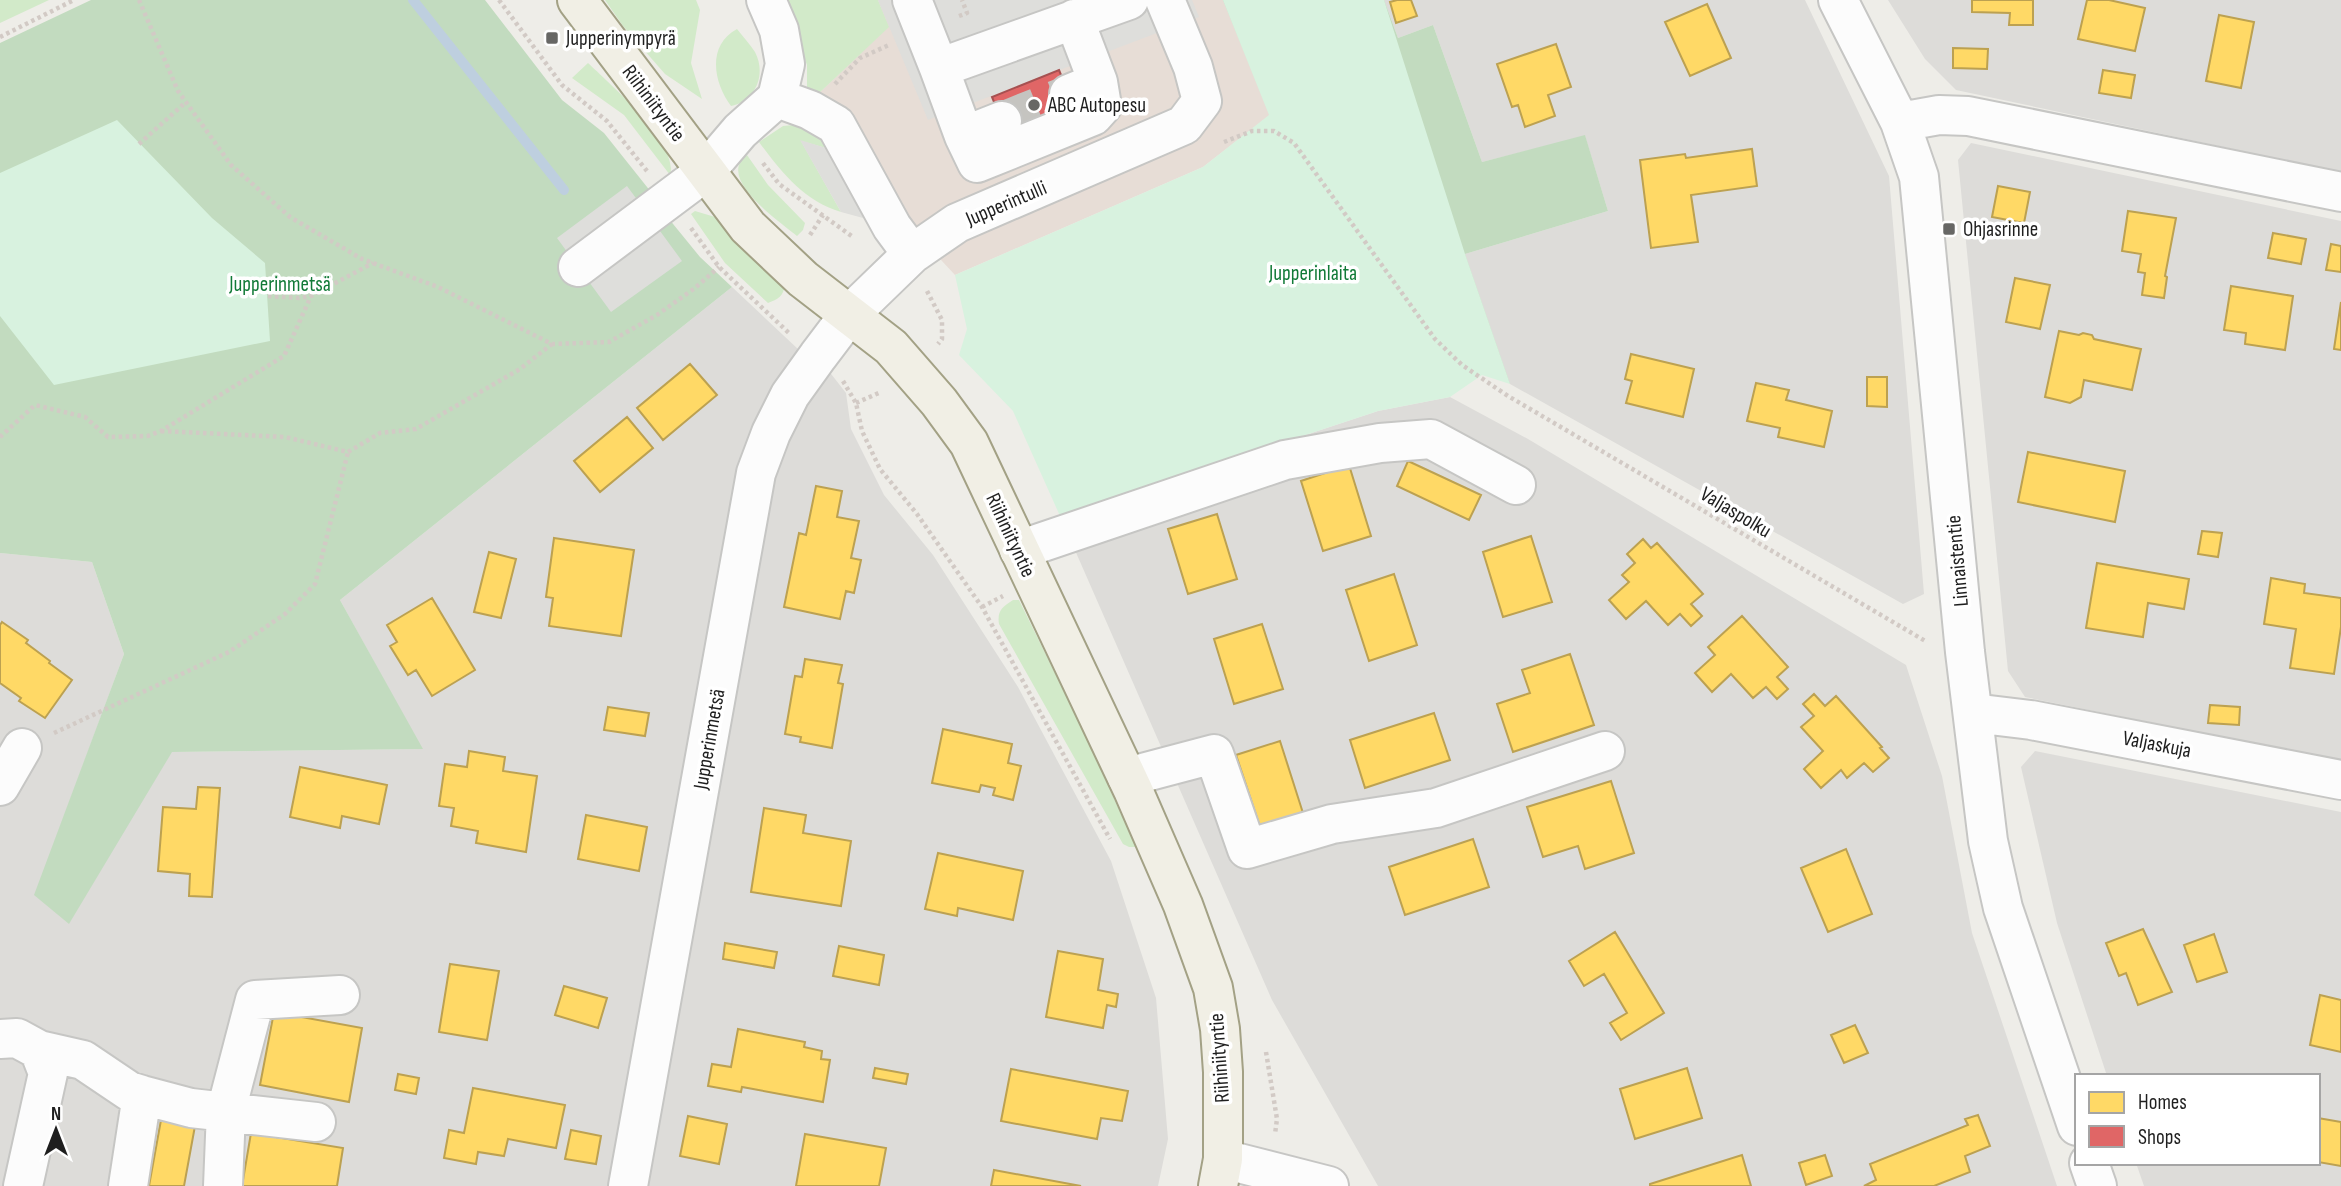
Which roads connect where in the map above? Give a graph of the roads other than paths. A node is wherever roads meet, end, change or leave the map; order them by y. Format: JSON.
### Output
{"nodes":[{"id":1,"x":577,"y":0,"type":"edge"},
{"id":2,"x":766,"y":0,"type":"edge"},
{"id":3,"x":912,"y":0,"type":"edge"},
{"id":4,"x":1129,"y":0,"type":"edge"},
{"id":5,"x":1165,"y":0,"type":"edge"},
{"id":6,"x":1838,"y":0,"type":"edge"},
{"id":7,"x":1074,"y":19,"type":"junction"},
{"id":8,"x":939,"y":68,"type":"junction"},
{"id":9,"x":794,"y":104,"type":"junction"},
{"id":10,"x":1002,"y":121,"type":"tunnel mouth"},
{"id":11,"x":1900,"y":122,"type":"junction"},
{"id":12,"x":964,"y":136,"type":"junction"},
{"id":13,"x":705,"y":173,"type":"junction"},
{"id":14,"x":2341,"y":192,"type":"edge"},
{"id":15,"x":904,"y":261,"type":"junction"},
{"id":16,"x":578,"y":267,"type":"dead end"},
{"id":17,"x":849,"y":315,"type":"junction"},
{"id":18,"x":1516,"y":485,"type":"dead end"},
{"id":19,"x":1018,"y":550,"type":"junction"},
{"id":20,"x":1973,"y":713,"type":"junction"},
{"id":21,"x":22,"y":748,"type":"road end"},
{"id":22,"x":1605,"y":751,"type":"dead end"},
{"id":23,"x":1127,"y":777,"type":"junction"},
{"id":24,"x":2341,"y":780,"type":"edge"},
{"id":25,"x":0,"y":786,"type":"edge"},
{"id":26,"x":340,"y":995,"type":"dead end"},
{"id":27,"x":0,"y":1039,"type":"edge"},
{"id":28,"x":39,"y":1050,"type":"junction"},
{"id":29,"x":142,"y":1095,"type":"junction"},
{"id":30,"x":226,"y":1111,"type":"junction"},
{"id":31,"x":2075,"y":1120,"type":"edge"},
{"id":32,"x":316,"y":1122,"type":"dead end"},
{"id":33,"x":2091,"y":1165,"type":"edge"},
{"id":34,"x":1220,"y":1173,"type":"edge"},
{"id":35,"x":23,"y":1186,"type":"edge"},
{"id":36,"x":128,"y":1186,"type":"edge"},
{"id":37,"x":223,"y":1186,"type":"edge"},
{"id":38,"x":628,"y":1186,"type":"edge"},
{"id":39,"x":1329,"y":1186,"type":"edge"},
{"id":40,"x":2097,"y":1186,"type":"edge"}],
"edges":[{"from":1,"to":13,"type":"main road","name":"Riihiniityntie"},
{"from":2,"to":9,"type":"street"},
{"from":3,"to":8,"type":"street"},
{"from":4,"to":7,"type":"street"},
{"from":5,"to":15,"type":"street","name":"Jupperintulli"},
{"from":6,"to":11,"type":"street","name":"Linnaistentie"},
{"from":7,"to":8,"type":"street"},
{"from":7,"to":12,"type":"street"},
{"from":8,"to":12,"type":"street"},
{"from":9,"to":13,"type":"street"},
{"from":9,"to":15,"type":"street"},
{"from":10,"to":12,"type":"street"},
{"from":11,"to":14,"type":"street"},
{"from":11,"to":20,"type":"street","name":"Linnaistentie"},
{"from":13,"to":16,"type":"street"},
{"from":13,"to":17,"type":"main road","name":"Riihiniityntie"},
{"from":15,"to":17,"type":"street","name":"Jupperintulli"},
{"from":17,"to":19,"type":"main road","name":"Riihiniityntie"},
{"from":17,"to":38,"type":"street","name":"Jupperinmetsä"},
{"from":18,"to":19,"type":"street"},
{"from":19,"to":23,"type":"main road","name":"Riihiniityntie"},
{"from":20,"to":24,"type":"street","name":"Valjaskuja"},
{"from":20,"to":31,"type":"street","name":"Linnaistentie"},
{"from":21,"to":25,"type":"street"},
{"from":22,"to":23,"type":"street"},
{"from":23,"to":34,"type":"main road","name":"Riihiniityntie"},
{"from":26,"to":30,"type":"street"},
{"from":27,"to":28,"type":"street"},
{"from":28,"to":29,"type":"street"},
{"from":28,"to":35,"type":"street"},
{"from":29,"to":30,"type":"street"},
{"from":29,"to":36,"type":"street"},
{"from":30,"to":32,"type":"street"},
{"from":30,"to":37,"type":"street"},
{"from":33,"to":40,"type":"street"},
{"from":34,"to":39,"type":"street"}]}
